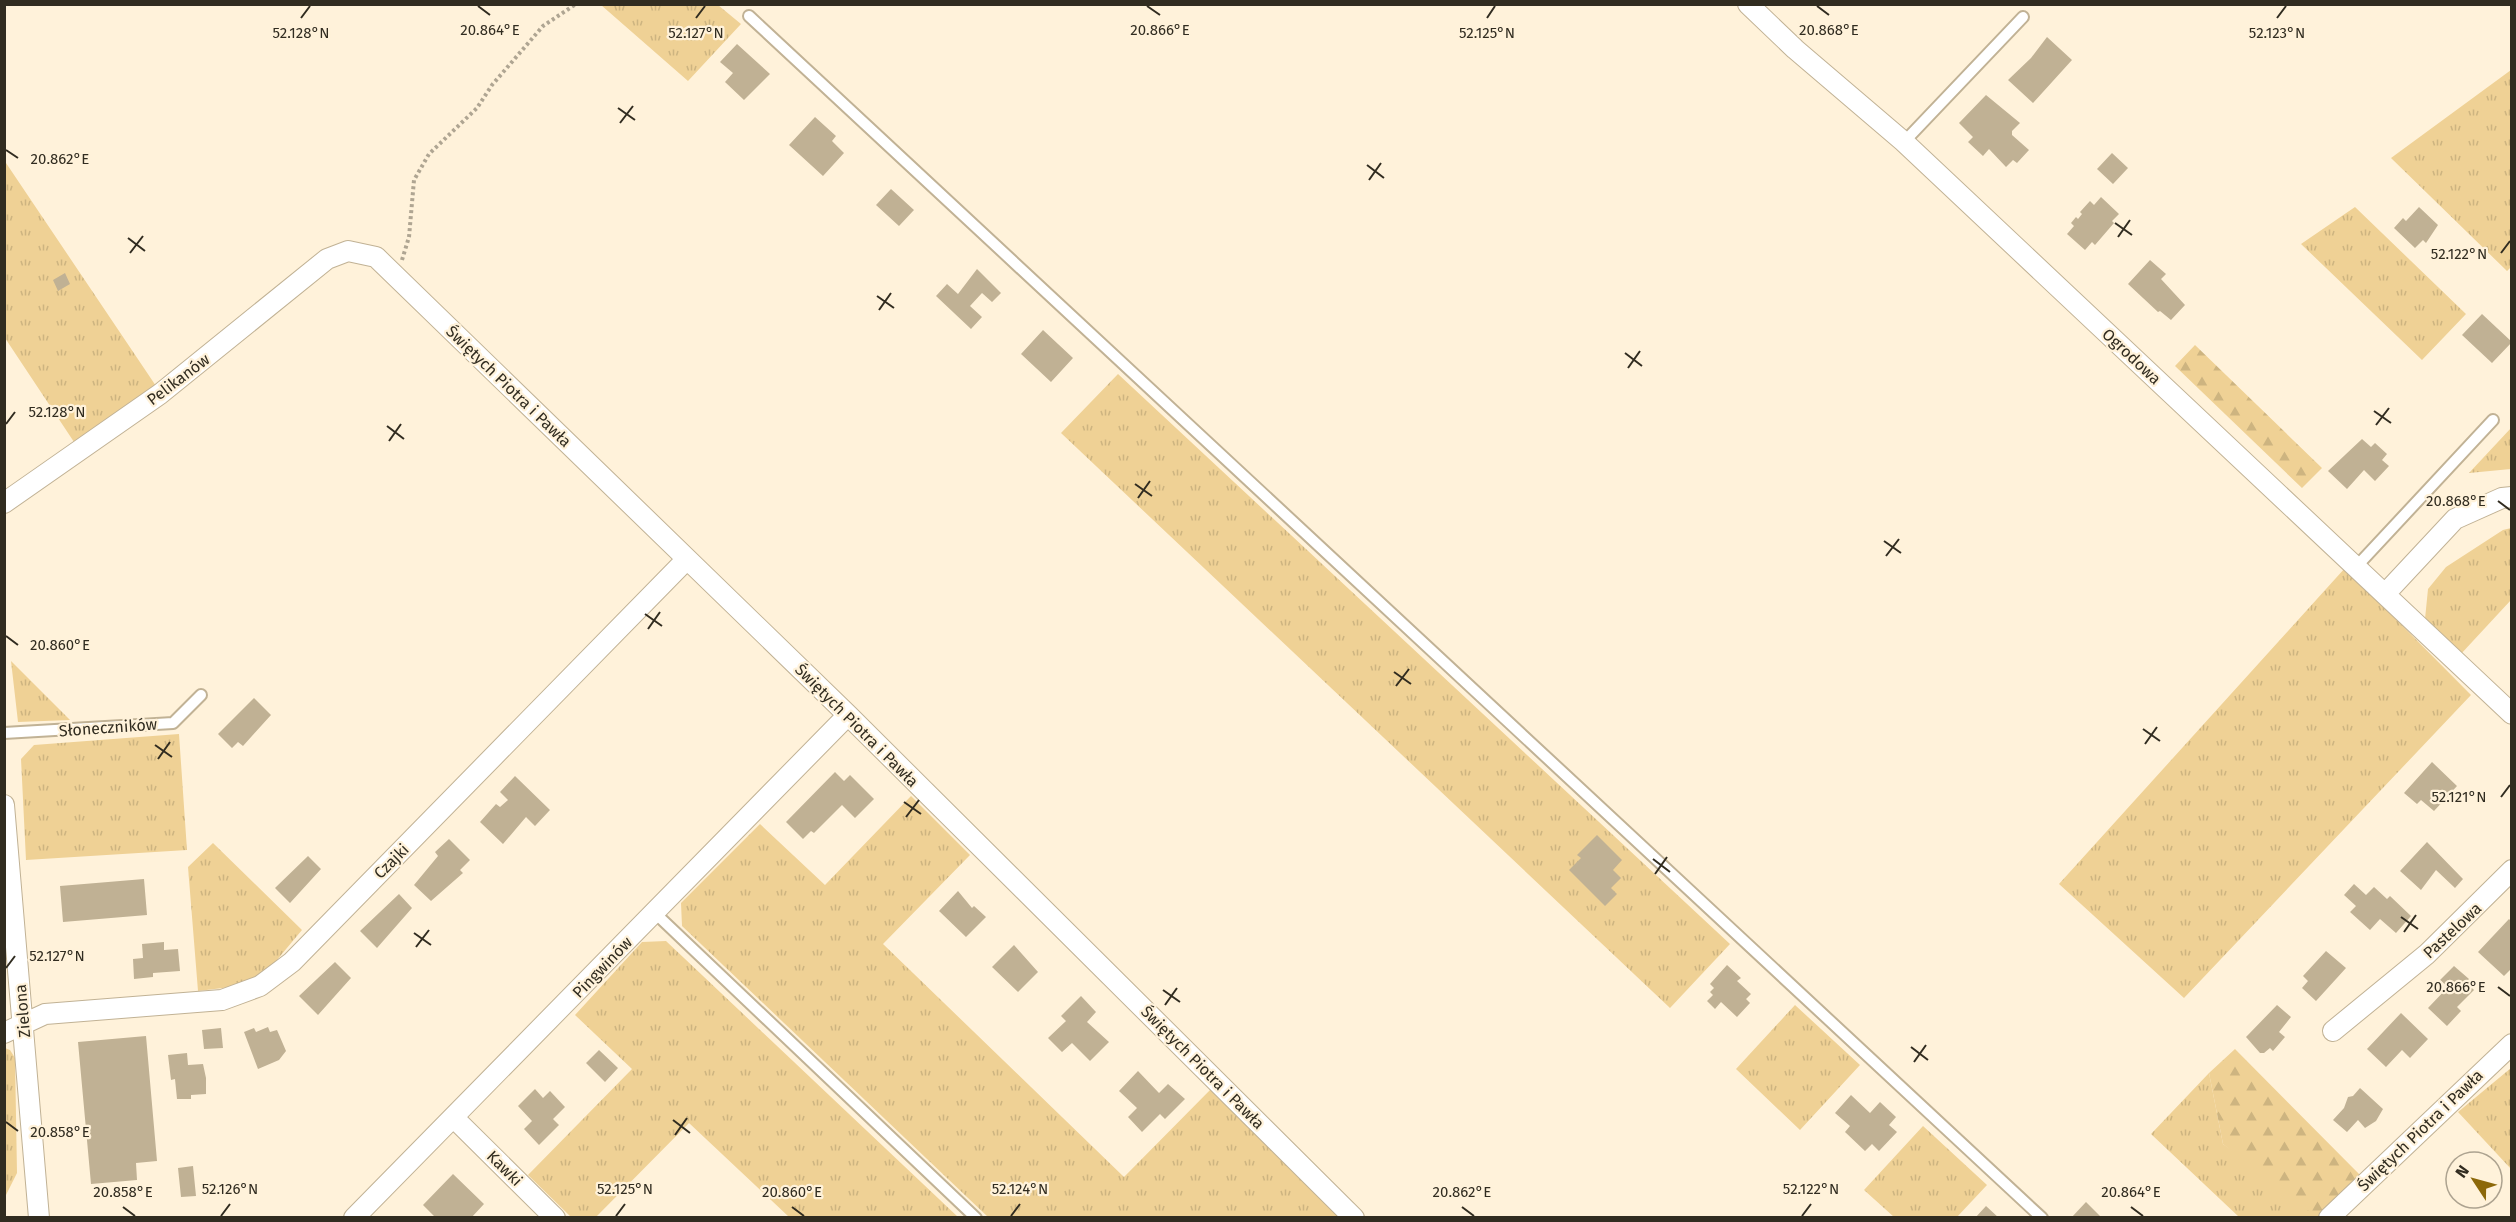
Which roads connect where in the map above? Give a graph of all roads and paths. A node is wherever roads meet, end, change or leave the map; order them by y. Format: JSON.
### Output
{"nodes":[{"id":1,"x":576,"y":4,"type":"edge"},
{"id":2,"x":1748,"y":4,"type":"edge"},
{"id":3,"x":749,"y":16,"type":"dead end"},
{"id":4,"x":2023,"y":17,"type":"dead end"},
{"id":5,"x":1904,"y":142,"type":"junction"},
{"id":6,"x":348,"y":251,"type":"joint"},
{"id":7,"x":394,"y":272,"type":"junction"},
{"id":8,"x":2493,"y":420,"type":"dead end"},
{"id":9,"x":2511,"y":497,"type":"edge"},
{"id":10,"x":4,"y":504,"type":"edge"},
{"id":11,"x":687,"y":559,"type":"junction"},
{"id":12,"x":2356,"y":567,"type":"junction"},
{"id":13,"x":2385,"y":594,"type":"junction"},
{"id":14,"x":201,"y":695,"type":"dead end"},
{"id":15,"x":2511,"y":714,"type":"edge"},
{"id":16,"x":848,"y":715,"type":"junction"},
{"id":17,"x":4,"y":733,"type":"edge"},
{"id":18,"x":4,"y":805,"type":"edge"},
{"id":19,"x":2511,"y":870,"type":"edge"},
{"id":20,"x":655,"y":913,"type":"junction"},
{"id":21,"x":24,"y":1024,"type":"junction"},
{"id":22,"x":2333,"y":1032,"type":"dead end"},
{"id":23,"x":4,"y":1033,"type":"edge"},
{"id":24,"x":2511,"y":1044,"type":"edge"},
{"id":25,"x":454,"y":1118,"type":"junction"},
{"id":26,"x":39,"y":1218,"type":"edge"},
{"id":27,"x":354,"y":1218,"type":"edge"},
{"id":28,"x":555,"y":1218,"type":"edge"},
{"id":29,"x":976,"y":1218,"type":"edge"},
{"id":30,"x":1354,"y":1218,"type":"edge"},
{"id":31,"x":2042,"y":1218,"type":"edge"},
{"id":32,"x":2329,"y":1218,"type":"edge"}],
"edges":[{"from":1,"to":7,"type":"path"},
{"from":2,"to":5,"type":"street","name":"Ogrodowa"},
{"from":3,"to":31,"type":"lane"},
{"from":4,"to":5,"type":"lane"},
{"from":5,"to":12,"type":"street","name":"Ogrodowa"},
{"from":6,"to":7,"type":"street","name":"Świętych Piotra i Pawła"},
{"from":6,"to":10,"type":"street","name":"Pelikanów"},
{"from":7,"to":11,"type":"street","name":"Świętych Piotra i Pawła"},
{"from":8,"to":12,"type":"lane"},
{"from":9,"to":13,"type":"street"},
{"from":11,"to":16,"type":"street","name":"Świętych Piotra i Pawła"},
{"from":11,"to":21,"type":"street","name":"Czajki"},
{"from":12,"to":13,"type":"street","name":"Ogrodowa"},
{"from":13,"to":15,"type":"street","name":"Ogrodowa"},
{"from":14,"to":17,"type":"lane","name":"Słoneczników"},
{"from":16,"to":20,"type":"street","name":"Pingwinów"},
{"from":16,"to":30,"type":"street","name":"Świętych Piotra i Pawła"},
{"from":18,"to":21,"type":"street","name":"Zielona"},
{"from":19,"to":22,"type":"street","name":"Pastelowa"},
{"from":20,"to":25,"type":"street","name":"Pingwinów"},
{"from":20,"to":29,"type":"lane"},
{"from":21,"to":23,"type":"street","name":"Czajki"},
{"from":21,"to":26,"type":"street","name":"Zielona"},
{"from":24,"to":32,"type":"street","name":"Świętych Piotra i Pawła"},
{"from":25,"to":27,"type":"street","name":"Pingwinów"},
{"from":25,"to":28,"type":"street","name":"Kawki"}]}
